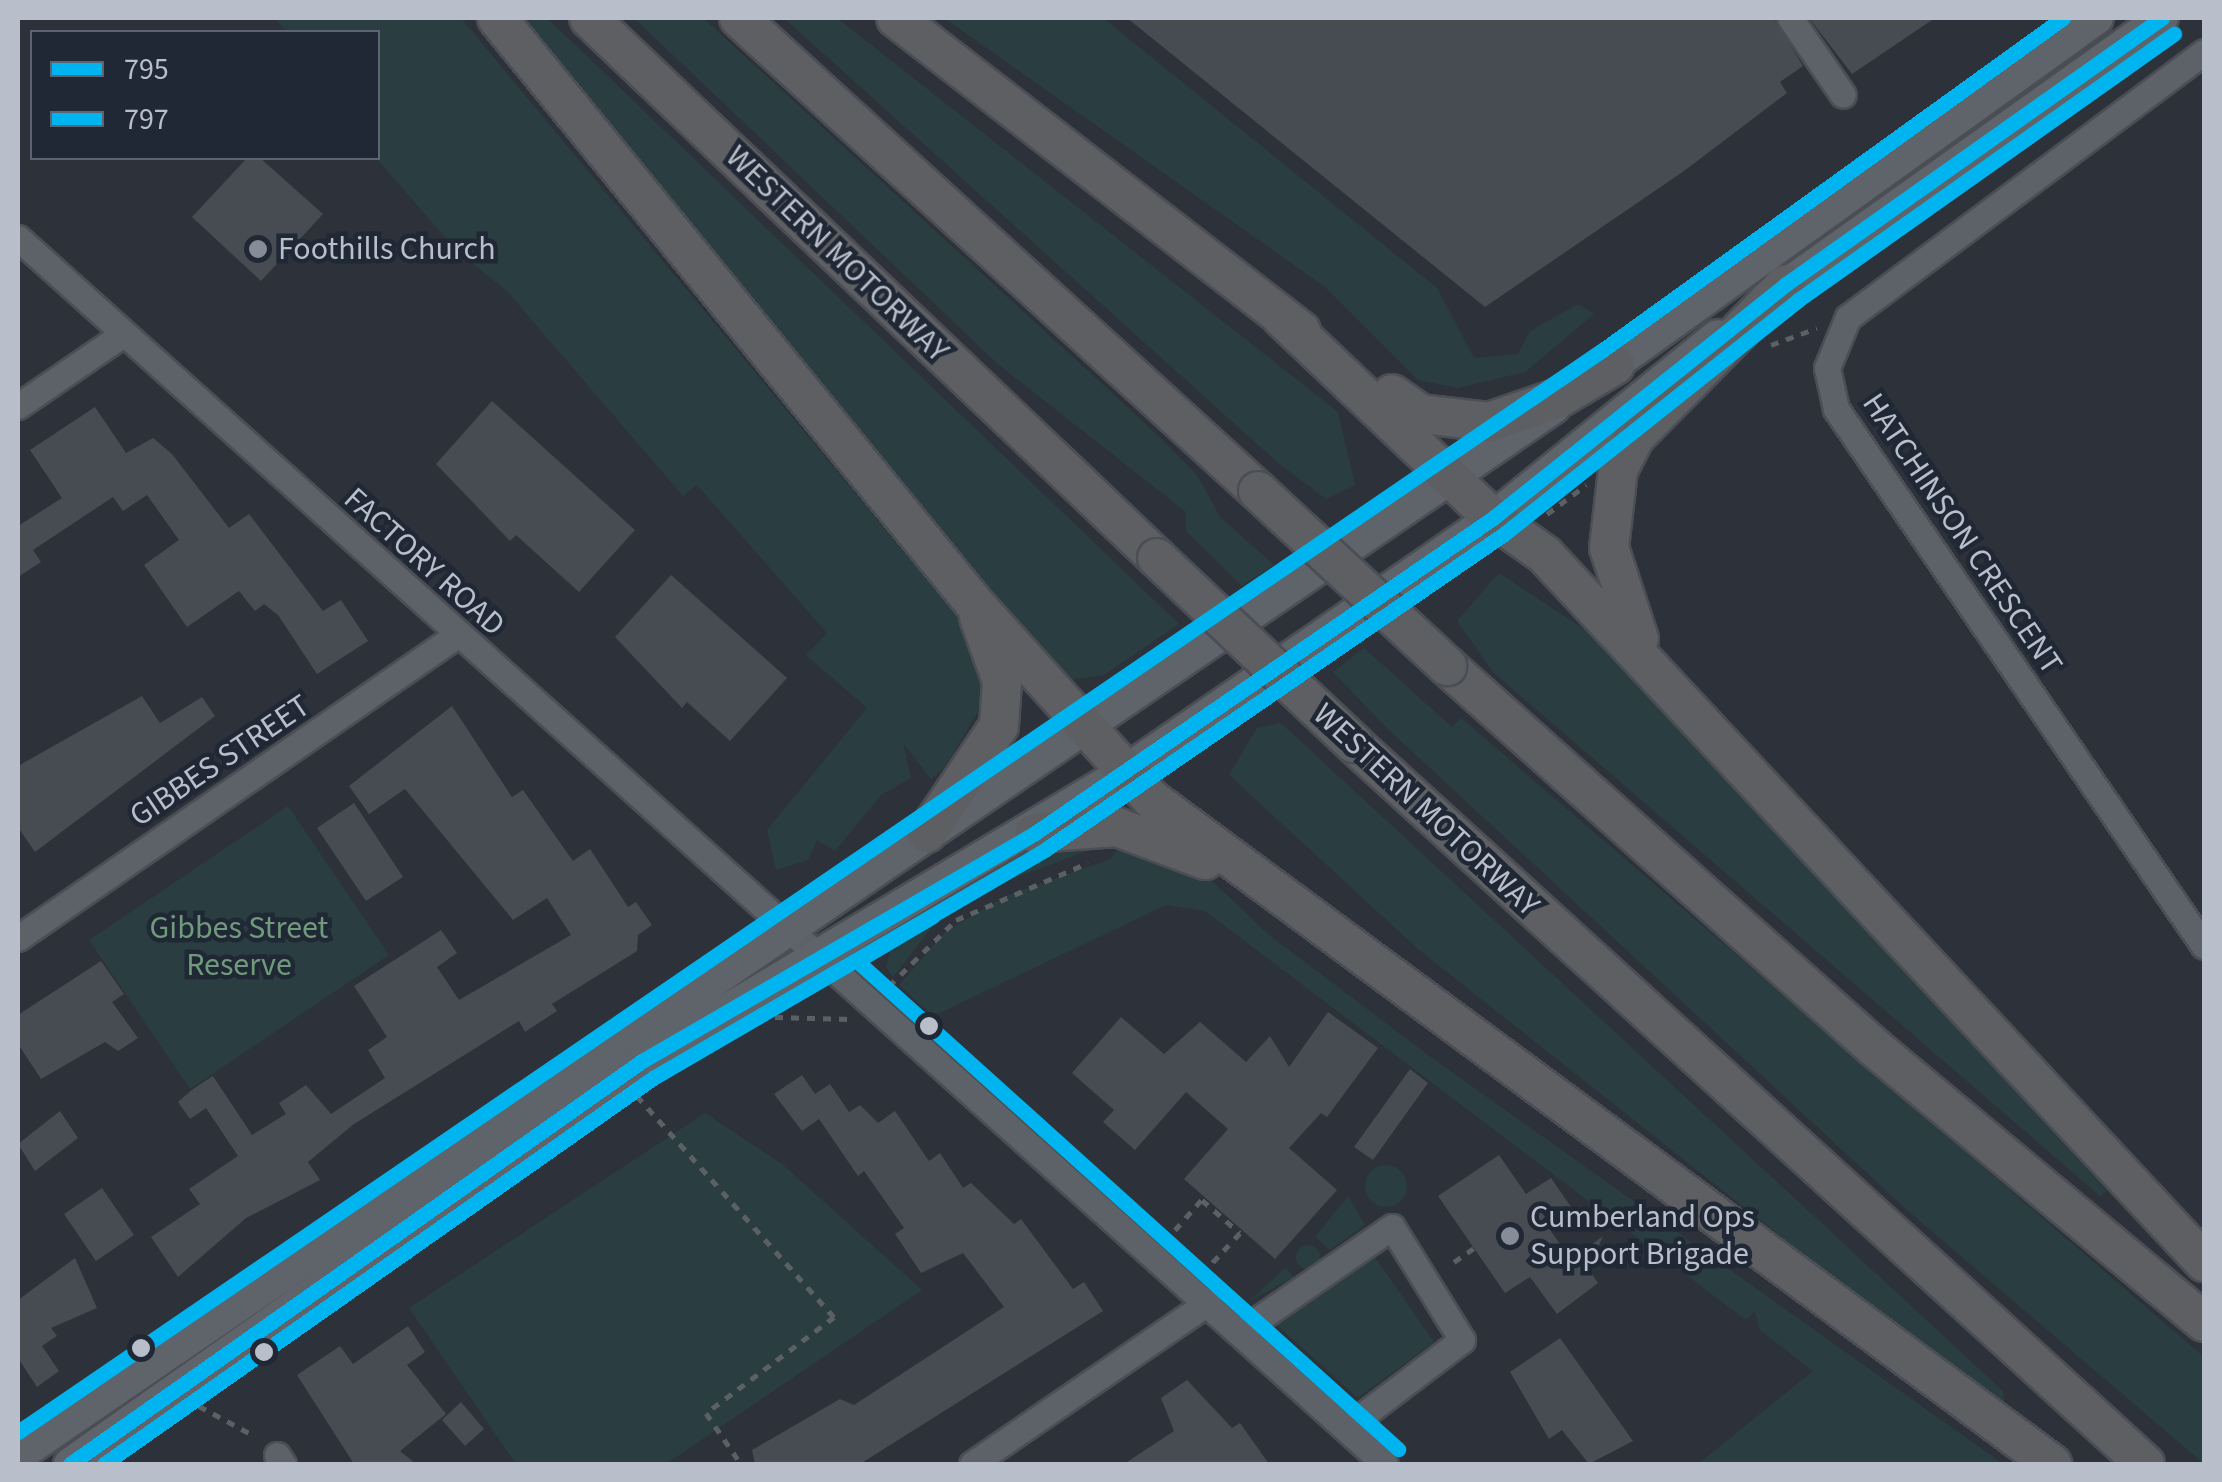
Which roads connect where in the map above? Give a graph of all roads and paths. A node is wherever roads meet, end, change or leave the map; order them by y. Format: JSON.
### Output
{"nodes":[{"id":1,"x":497,"y":18,"type":"edge"},
{"id":2,"x":589,"y":18,"type":"edge"},
{"id":3,"x":739,"y":18,"type":"edge"},
{"id":4,"x":896,"y":18,"type":"edge"},
{"id":5,"x":1790,"y":18,"type":"edge"},
{"id":6,"x":2097,"y":18,"type":"edge"},
{"id":7,"x":2162,"y":18,"type":"edge"},
{"id":8,"x":2204,"y":52,"type":"edge"},
{"id":9,"x":1843,"y":95,"type":"dead end"},
{"id":10,"x":18,"y":238,"type":"edge"},
{"id":11,"x":1786,"y":284,"type":"junction"},
{"id":12,"x":1282,"y":318,"type":"junction"},
{"id":13,"x":123,"y":334,"type":"junction"},
{"id":14,"x":1616,"y":365,"type":"junction"},
{"id":15,"x":18,"y":406,"type":"edge"},
{"id":16,"x":1454,"y":474,"type":"junction"},
{"id":17,"x":1493,"y":518,"type":"junction"},
{"id":18,"x":974,"y":603,"type":"junction"},
{"id":19,"x":457,"y":636,"type":"junction"},
{"id":20,"x":1682,"y":697,"type":"junction"},
{"id":21,"x":1088,"y":727,"type":"junction"},
{"id":22,"x":1126,"y":770,"type":"junction"},
{"id":23,"x":927,"y":833,"type":"junction"},
{"id":24,"x":1035,"y":833,"type":"junction"},
{"id":25,"x":1106,"y":857,"type":"dead end"},
{"id":26,"x":1300,"y":910,"type":"junction"},
{"id":27,"x":789,"y":931,"type":"junction"},
{"id":28,"x":18,"y":938,"type":"edge"},
{"id":29,"x":2204,"y":946,"type":"edge"},
{"id":30,"x":823,"y":957,"type":"junction"},
{"id":31,"x":894,"y":982,"type":"dead end"},
{"id":32,"x":634,"y":1093,"type":"dead end"},
{"id":33,"x":1175,"y":1230,"type":"dead end"},
{"id":34,"x":1474,"y":1248,"type":"dead end"},
{"id":35,"x":1454,"y":1262,"type":"dead end"},
{"id":36,"x":2204,"y":1262,"type":"edge"},
{"id":37,"x":1212,"y":1264,"type":"dead end"},
{"id":38,"x":1209,"y":1302,"type":"junction"},
{"id":39,"x":2204,"y":1322,"type":"edge"},
{"id":40,"x":1241,"y":1331,"type":"junction"},
{"id":41,"x":198,"y":1404,"type":"dead end"},
{"id":42,"x":1346,"y":1428,"type":"junction"},
{"id":43,"x":252,"y":1434,"type":"dead end"},
{"id":44,"x":18,"y":1456,"type":"edge"},
{"id":45,"x":70,"y":1464,"type":"edge"},
{"id":46,"x":741,"y":1464,"type":"edge"},
{"id":47,"x":972,"y":1464,"type":"edge"},
{"id":48,"x":1385,"y":1464,"type":"edge"},
{"id":49,"x":2052,"y":1464,"type":"edge"},
{"id":50,"x":2145,"y":1464,"type":"edge"}],
"edges":[{"from":1,"to":18,"type":"highway"},
{"from":2,"to":50,"type":"highway","name":"WESTERN MOTORWAY","bridge":true},
{"from":3,"to":39,"type":"highway","bridge":true},
{"from":4,"to":12,"type":"highway"},
{"from":5,"to":9,"type":"street"},
{"from":6,"to":14,"type":"main road"},
{"from":7,"to":11,"type":"main road"},
{"from":8,"to":29,"type":"street","name":"HATCHINSON CRESCENT"},
{"from":10,"to":13,"type":"street","name":"FACTORY ROAD"},
{"from":11,"to":17,"type":"main road"},
{"from":11,"to":20,"type":"highway"},
{"from":12,"to":14,"type":"highway"},
{"from":12,"to":16,"type":"highway"},
{"from":13,"to":15,"type":"street"},
{"from":13,"to":19,"type":"street","name":"FACTORY ROAD"},
{"from":14,"to":16,"type":"main road"},
{"from":16,"to":17,"type":"highway"},
{"from":16,"to":21,"type":"main road"},
{"from":17,"to":20,"type":"highway"},
{"from":17,"to":22,"type":"main road"},
{"from":18,"to":21,"type":"highway"},
{"from":18,"to":23,"type":"highway"},
{"from":19,"to":27,"type":"street","name":"FACTORY ROAD"},
{"from":19,"to":28,"type":"street","name":"GIBBES STREET"},
{"from":20,"to":36,"type":"highway"},
{"from":21,"to":22,"type":"highway"},
{"from":21,"to":23,"type":"main road"},
{"from":22,"to":24,"type":"main road"},
{"from":22,"to":26,"type":"highway"},
{"from":23,"to":27,"type":"main road"},
{"from":24,"to":26,"type":"highway"},
{"from":24,"to":30,"type":"main road"},
{"from":25,"to":31,"type":"path"},
{"from":26,"to":49,"type":"highway"},
{"from":27,"to":30,"type":"street","name":"FACTORY ROAD"},
{"from":27,"to":44,"type":"main road"},
{"from":30,"to":38,"type":"street","name":"FACTORY ROAD"},
{"from":30,"to":45,"type":"main road"},
{"from":32,"to":46,"type":"path"},
{"from":33,"to":37,"type":"path"},
{"from":34,"to":35,"type":"path"},
{"from":38,"to":40,"type":"street","name":"FACTORY ROAD"},
{"from":38,"to":47,"type":"street"},
{"from":40,"to":42,"type":"street","name":"FACTORY ROAD"},
{"from":40,"to":42,"type":"street"},
{"from":41,"to":43,"type":"path"},
{"from":42,"to":48,"type":"street","name":"FACTORY ROAD"}]}
